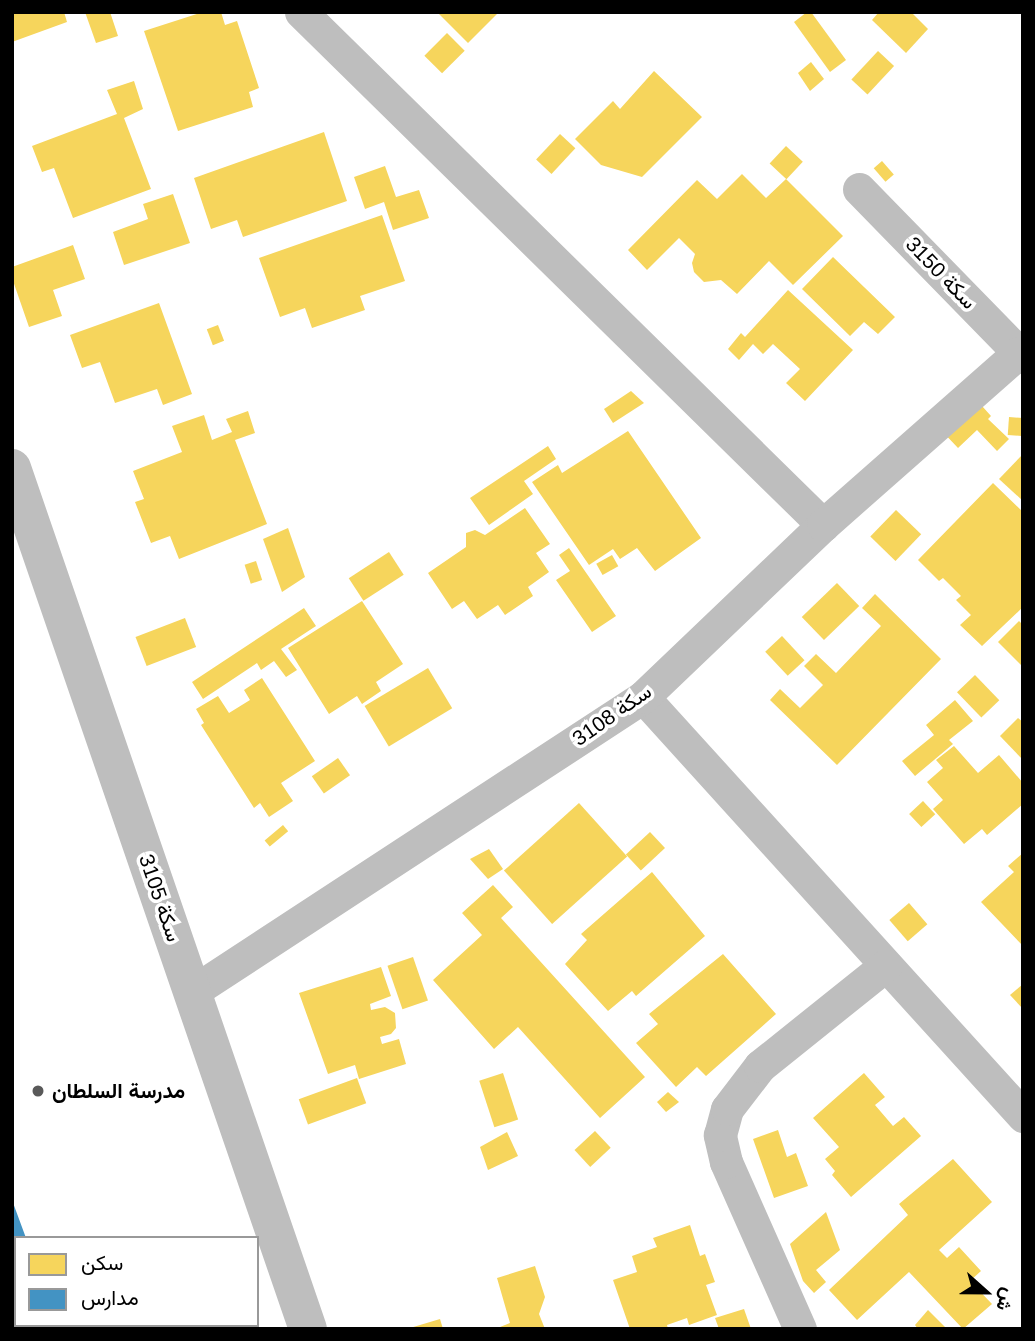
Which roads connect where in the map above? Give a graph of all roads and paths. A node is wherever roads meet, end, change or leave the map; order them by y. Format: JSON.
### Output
{"nodes":[{"id":1,"x":301,"y":12,"type":"edge"},
{"id":2,"x":859,"y":189,"type":"dead end"},
{"id":3,"x":1021,"y":355,"type":"edge"},
{"id":4,"x":12,"y":468,"type":"edge"},
{"id":5,"x":823,"y":525,"type":"junction"},
{"id":6,"x":643,"y":696,"type":"junction"},
{"id":7,"x":886,"y":965,"type":"junction"},
{"id":8,"x":192,"y":992,"type":"junction"},
{"id":9,"x":1023,"y":1116,"type":"edge"},
{"id":10,"x":308,"y":1329,"type":"edge"},
{"id":11,"x":800,"y":1329,"type":"edge"}],
"edges":[{"from":1,"to":5,"type":"street"},
{"from":2,"to":3,"type":"street","name":"سكة 3150"},
{"from":3,"to":5,"type":"street","name":"سكة 3108"},
{"from":4,"to":8,"type":"street","name":"سكة 3105"},
{"from":5,"to":6,"type":"street","name":"سكة 3108"},
{"from":6,"to":7,"type":"street"},
{"from":6,"to":8,"type":"street","name":"سكة 3108"},
{"from":7,"to":9,"type":"street"},
{"from":7,"to":11,"type":"street"},
{"from":8,"to":10,"type":"street","name":"سكة 3105"}]}
